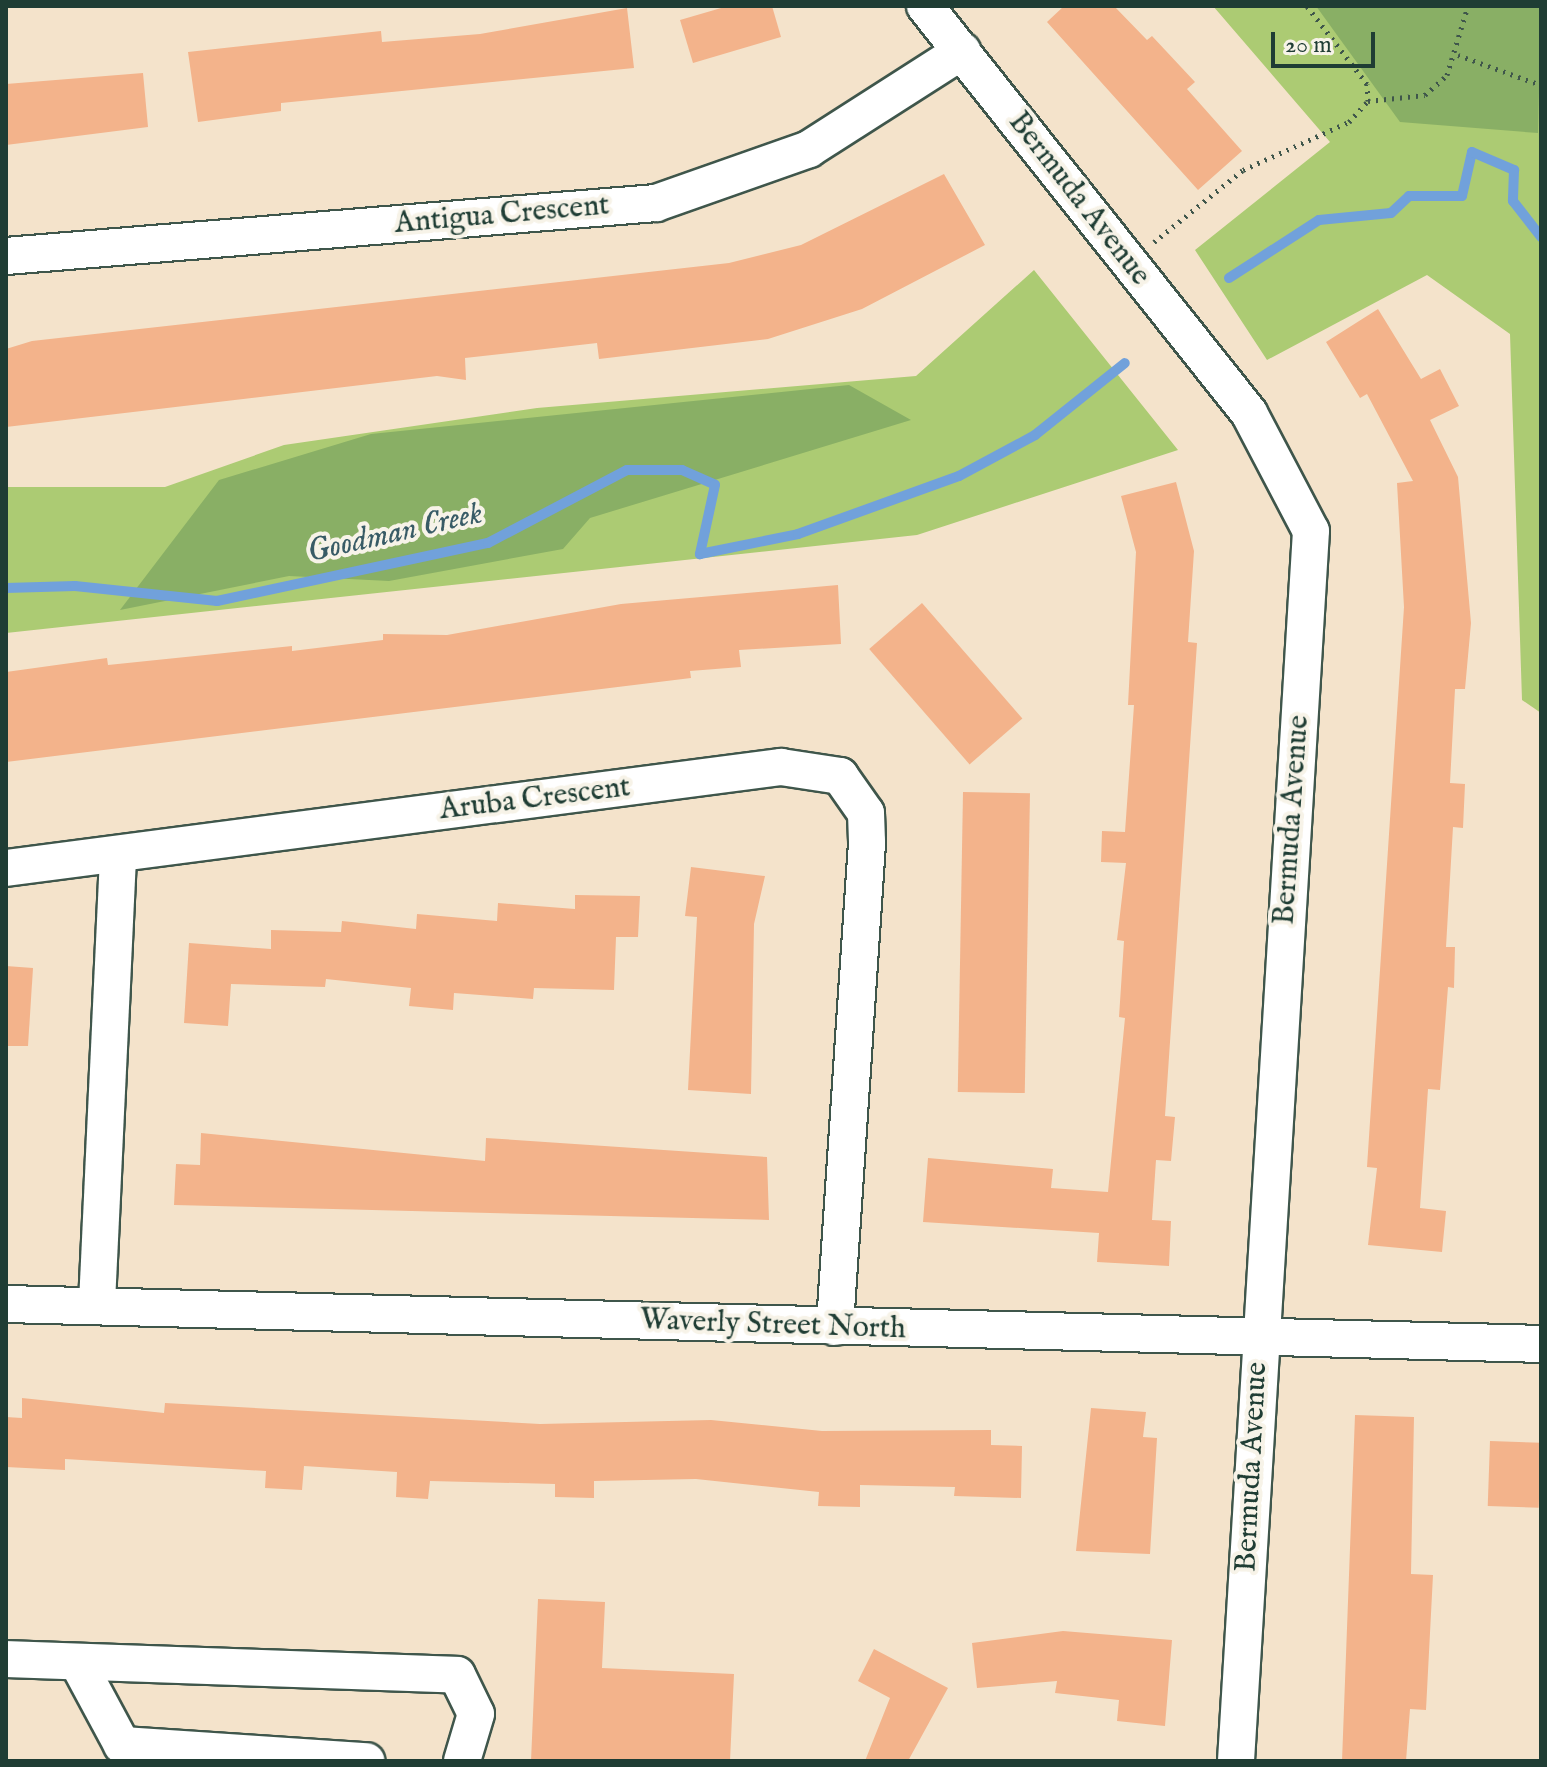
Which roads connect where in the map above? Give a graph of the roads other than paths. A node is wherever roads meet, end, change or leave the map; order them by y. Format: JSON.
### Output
{"nodes":[{"id":1,"x":925,"y":6,"type":"edge"},
{"id":2,"x":962,"y":51,"type":"junction"},
{"id":3,"x":6,"y":256,"type":"edge"},
{"id":4,"x":118,"y":854,"type":"junction"},
{"id":5,"x":6,"y":868,"type":"edge"},
{"id":6,"x":97,"y":1303,"type":"junction"},
{"id":7,"x":6,"y":1304,"type":"edge"},
{"id":8,"x":835,"y":1327,"type":"junction"},
{"id":9,"x":1259,"y":1341,"type":"junction"},
{"id":10,"x":1541,"y":1344,"type":"edge"},
{"id":11,"x":6,"y":1659,"type":"edge"},
{"id":12,"x":79,"y":1665,"type":"junction"},
{"id":13,"x":366,"y":1761,"type":"edge"},
{"id":14,"x":462,"y":1761,"type":"edge"},
{"id":15,"x":1236,"y":1761,"type":"edge"}],
"edges":[{"from":1,"to":2,"type":"street","name":"Bermuda Avenue"},
{"from":2,"to":3,"type":"street","name":"Antigua Crescent"},
{"from":2,"to":9,"type":"street","name":"Bermuda Avenue"},
{"from":4,"to":5,"type":"street","name":"Aruba Crescent"},
{"from":4,"to":6,"type":"street"},
{"from":4,"to":8,"type":"street","name":"Aruba Crescent"},
{"from":6,"to":7,"type":"street","name":"Waverly Street North"},
{"from":6,"to":8,"type":"street","name":"Waverly Street North"},
{"from":8,"to":9,"type":"street","name":"Waverly Street North"},
{"from":9,"to":10,"type":"street","name":"Waverly Street North"},
{"from":9,"to":15,"type":"street","name":"Bermuda Avenue"},
{"from":11,"to":12,"type":"street"},
{"from":12,"to":13,"type":"street"},
{"from":12,"to":14,"type":"street"}]}
